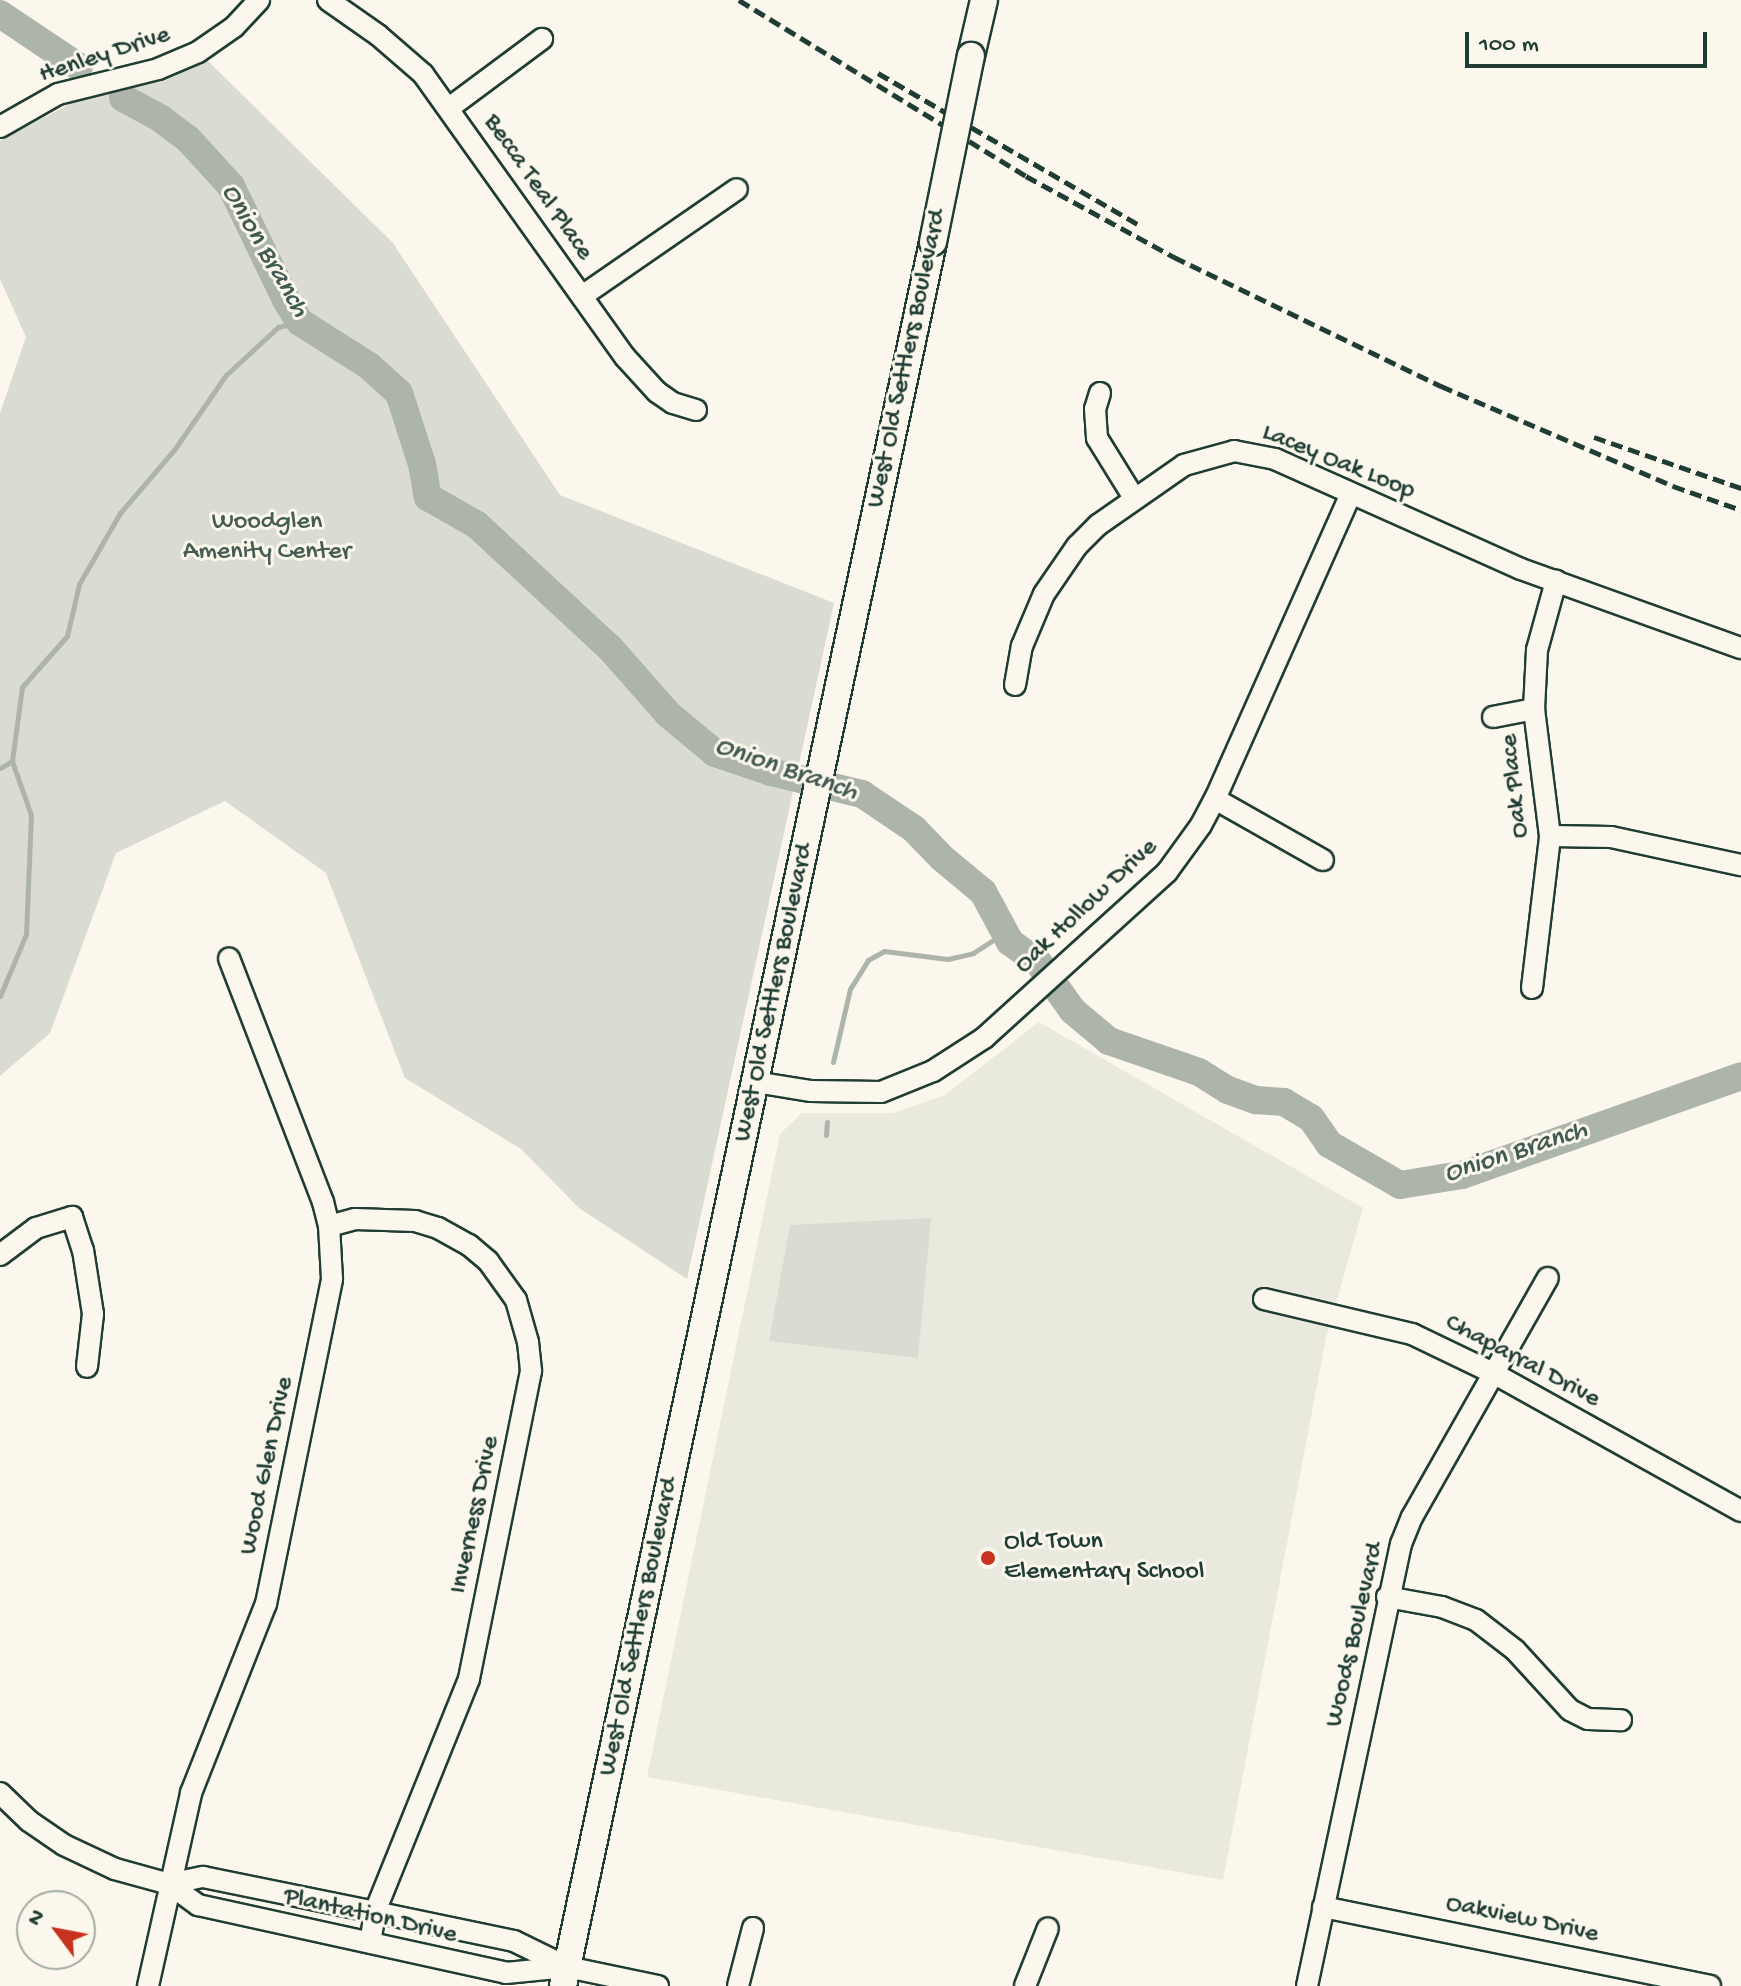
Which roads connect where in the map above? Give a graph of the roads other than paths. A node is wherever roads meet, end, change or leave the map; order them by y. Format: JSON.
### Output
{"nodes":[{"id":1,"x":259,"y":0,"type":"edge"},
{"id":2,"x":328,"y":0,"type":"edge"},
{"id":3,"x":984,"y":0,"type":"edge"},
{"id":4,"x":542,"y":39,"type":"dead end"},
{"id":5,"x":449,"y":108,"type":"junction"},
{"id":6,"x":0,"y":127,"type":"edge"},
{"id":7,"x":737,"y":189,"type":"dead end"},
{"id":8,"x":582,"y":296,"type":"junction"},
{"id":9,"x":1100,"y":393,"type":"dead end"},
{"id":10,"x":696,"y":410,"type":"dead end"},
{"id":11,"x":1351,"y":494,"type":"junction"},
{"id":12,"x":1134,"y":498,"type":"junction"},
{"id":13,"x":1556,"y":581,"type":"junction"},
{"id":14,"x":1741,"y":648,"type":"edge"},
{"id":15,"x":1015,"y":685,"type":"dead end"},
{"id":16,"x":1534,"y":709,"type":"junction"},
{"id":17,"x":1493,"y":717,"type":"dead end"},
{"id":18,"x":1215,"y":799,"type":"junction"},
{"id":19,"x":1550,"y":836,"type":"junction"},
{"id":20,"x":1323,"y":860,"type":"dead end"},
{"id":21,"x":1741,"y":865,"type":"edge"},
{"id":22,"x":229,"y":958,"type":"dead end"},
{"id":23,"x":1532,"y":988,"type":"dead end"},
{"id":24,"x":755,"y":1082,"type":"junction"},
{"id":25,"x":329,"y":1226,"type":"junction"},
{"id":26,"x":0,"y":1255,"type":"edge"},
{"id":27,"x":1548,"y":1278,"type":"dead end"},
{"id":28,"x":1264,"y":1299,"type":"dead end"},
{"id":29,"x":87,"y":1367,"type":"dead end"},
{"id":30,"x":1493,"y":1373,"type":"junction"},
{"id":31,"x":1741,"y":1511,"type":"edge"},
{"id":32,"x":1387,"y":1597,"type":"junction"},
{"id":33,"x":1621,"y":1720,"type":"dead end"},
{"id":34,"x":0,"y":1793,"type":"edge"},
{"id":35,"x":169,"y":1884,"type":"junction"},
{"id":36,"x":1323,"y":1907,"type":"junction"},
{"id":37,"x":375,"y":1912,"type":"junction"},
{"id":38,"x":753,"y":1928,"type":"dead end"},
{"id":39,"x":1048,"y":1928,"type":"dead end"},
{"id":40,"x":370,"y":1943,"type":"junction"},
{"id":41,"x":565,"y":1977,"type":"edge"},
{"id":42,"x":148,"y":1986,"type":"edge"},
{"id":43,"x":658,"y":1986,"type":"edge"},
{"id":44,"x":738,"y":1986,"type":"edge"},
{"id":45,"x":1025,"y":1986,"type":"edge"},
{"id":46,"x":1307,"y":1986,"type":"edge"},
{"id":47,"x":1710,"y":1986,"type":"edge"}],
"edges":[{"from":1,"to":6,"type":"street","name":"Henley Drive"},
{"from":2,"to":5,"type":"street","name":"Becca Teal Place"},
{"from":3,"to":24,"type":"main road","name":"West Old Settlers Boulevard","bridge":true},
{"from":4,"to":5,"type":"street"},
{"from":5,"to":8,"type":"street","name":"Becca Teal Place"},
{"from":7,"to":8,"type":"street"},
{"from":8,"to":10,"type":"street","name":"Becca Teal Place"},
{"from":9,"to":12,"type":"street"},
{"from":11,"to":12,"type":"street","name":"Lacey Oak Loop"},
{"from":11,"to":13,"type":"street","name":"Lacey Oak Loop"},
{"from":11,"to":18,"type":"street","name":"Oak Hollow Drive"},
{"from":12,"to":15,"type":"street","name":"Lacey Oak Loop"},
{"from":13,"to":14,"type":"street","name":"Lacey Oak Loop"},
{"from":13,"to":16,"type":"street","name":"Oak Place"},
{"from":16,"to":17,"type":"street"},
{"from":16,"to":19,"type":"street","name":"Oak Place"},
{"from":18,"to":20,"type":"street"},
{"from":18,"to":24,"type":"street","name":"Oak Hollow Drive"},
{"from":19,"to":21,"type":"street"},
{"from":19,"to":23,"type":"street","name":"Oak Place"},
{"from":22,"to":25,"type":"street","name":"Wood Glen Drive"},
{"from":24,"to":41,"type":"main road","name":"West Old Settlers Boulevard"},
{"from":25,"to":35,"type":"street","name":"Wood Glen Drive"},
{"from":25,"to":37,"type":"street","name":"Inverness Drive"},
{"from":26,"to":29,"type":"street"},
{"from":27,"to":30,"type":"street","name":"Woods Boulevard"},
{"from":28,"to":30,"type":"street","name":"Chaparral Drive"},
{"from":30,"to":31,"type":"street","name":"Chaparral Drive"},
{"from":30,"to":32,"type":"street","name":"Woods Boulevard"},
{"from":32,"to":33,"type":"street"},
{"from":32,"to":36,"type":"street","name":"Woods Boulevard"},
{"from":34,"to":35,"type":"street","name":"Plantation Drive"},
{"from":35,"to":37,"type":"street","name":"Plantation Drive"},
{"from":35,"to":40,"type":"street","name":"Plantation Drive"},
{"from":35,"to":42,"type":"street","name":"Wood Glen Drive"},
{"from":36,"to":46,"type":"street","name":"Woods Boulevard"},
{"from":36,"to":47,"type":"street","name":"Oakview Drive"},
{"from":37,"to":40,"type":"street","name":"Inverness Drive"},
{"from":37,"to":41,"type":"street","name":"Plantation Drive"},
{"from":38,"to":44,"type":"street"},
{"from":39,"to":45,"type":"street"},
{"from":40,"to":41,"type":"street","name":"Plantation Drive"},
{"from":41,"to":43,"type":"street","name":"Plantation Drive"}]}
